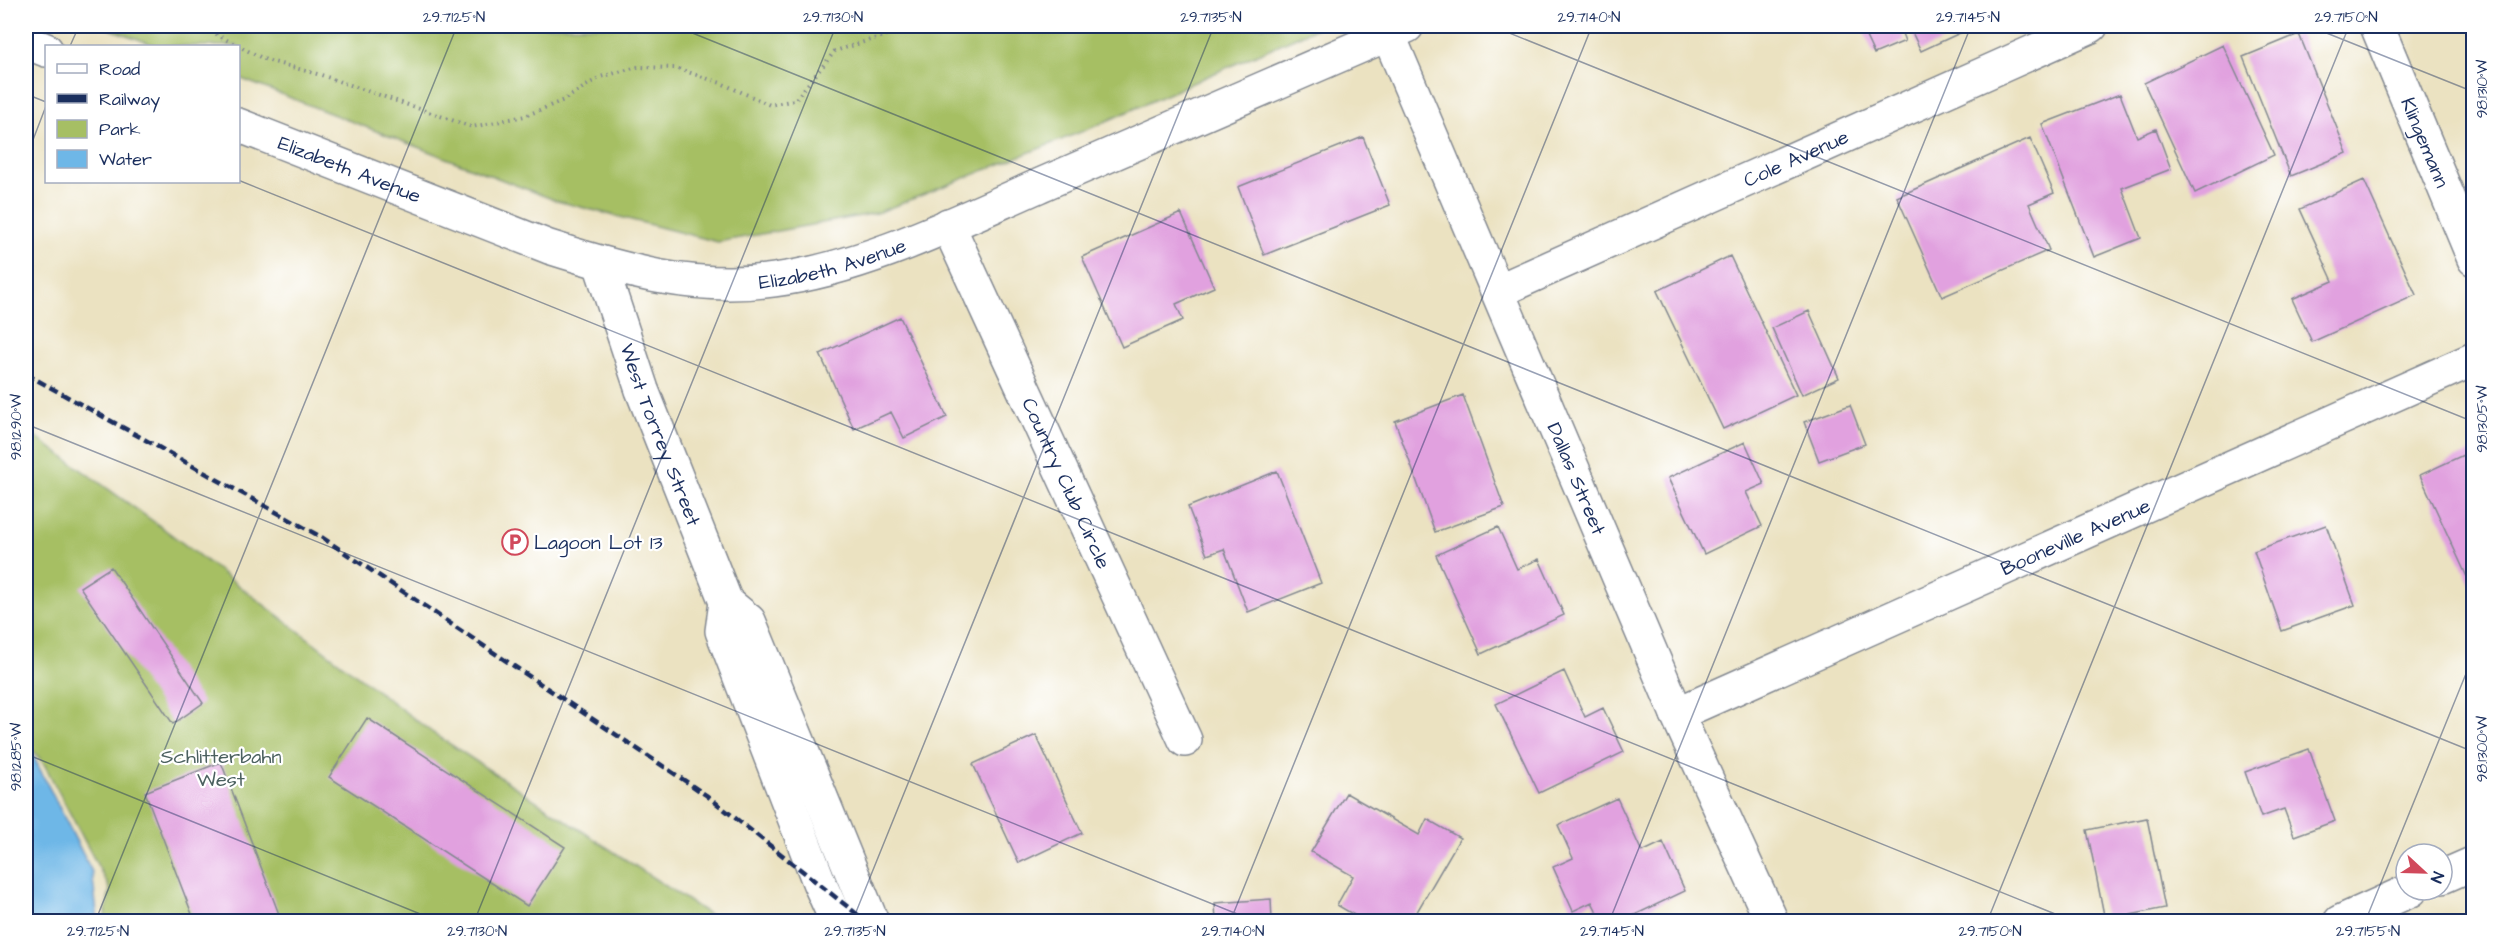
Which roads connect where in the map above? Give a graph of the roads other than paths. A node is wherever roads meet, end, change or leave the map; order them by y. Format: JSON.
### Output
{"nodes":[{"id":1,"x":2091,"y":26,"type":"edge"},
{"id":2,"x":2377,"y":26,"type":"edge"},
{"id":3,"x":1397,"y":30,"type":"edge"},
{"id":4,"x":26,"y":42,"type":"edge"},
{"id":5,"x":45,"y":50,"type":"edge"},
{"id":6,"x":240,"y":126,"type":"edge"},
{"id":7,"x":948,"y":225,"type":"junction"},
{"id":8,"x":2474,"y":259,"type":"edge"},
{"id":9,"x":600,"y":263,"type":"junction"},
{"id":10,"x":1498,"y":291,"type":"junction"},
{"id":11,"x":2474,"y":359,"type":"edge"},
{"id":12,"x":726,"y":602,"type":"junction"},
{"id":13,"x":1677,"y":714,"type":"junction"},
{"id":14,"x":1185,"y":740,"type":"dead end"},
{"id":15,"x":2474,"y":863,"type":"edge"},
{"id":16,"x":2454,"y":871,"type":"edge"},
{"id":17,"x":2394,"y":897,"type":"edge"},
{"id":18,"x":837,"y":921,"type":"edge"},
{"id":19,"x":872,"y":921,"type":"edge"},
{"id":20,"x":1772,"y":921,"type":"edge"},
{"id":21,"x":2340,"y":921,"type":"edge"}],
"edges":[{"from":1,"to":10,"type":"street","name":"Cole Avenue"},
{"from":2,"to":8,"type":"street","name":"Klingemann"},
{"from":3,"to":7,"type":"street","name":"Elizabeth Avenue"},
{"from":3,"to":10,"type":"street","name":"Dallas Street"},
{"from":4,"to":5,"type":"street"},
{"from":6,"to":9,"type":"street","name":"Elizabeth Avenue"},
{"from":7,"to":9,"type":"street","name":"Elizabeth Avenue"},
{"from":7,"to":14,"type":"street","name":"Country Club Circle"},
{"from":9,"to":12,"type":"street","name":"West Torrey Street"},
{"from":10,"to":13,"type":"street","name":"Dallas Street"},
{"from":11,"to":13,"type":"street","name":"Booneville Avenue"},
{"from":12,"to":18,"type":"street","name":"West Torrey Street"},
{"from":12,"to":19,"type":"street","name":"West Torrey Street"},
{"from":13,"to":20,"type":"street","name":"Dallas Street"},
{"from":15,"to":16,"type":"street"},
{"from":17,"to":21,"type":"street"}]}
